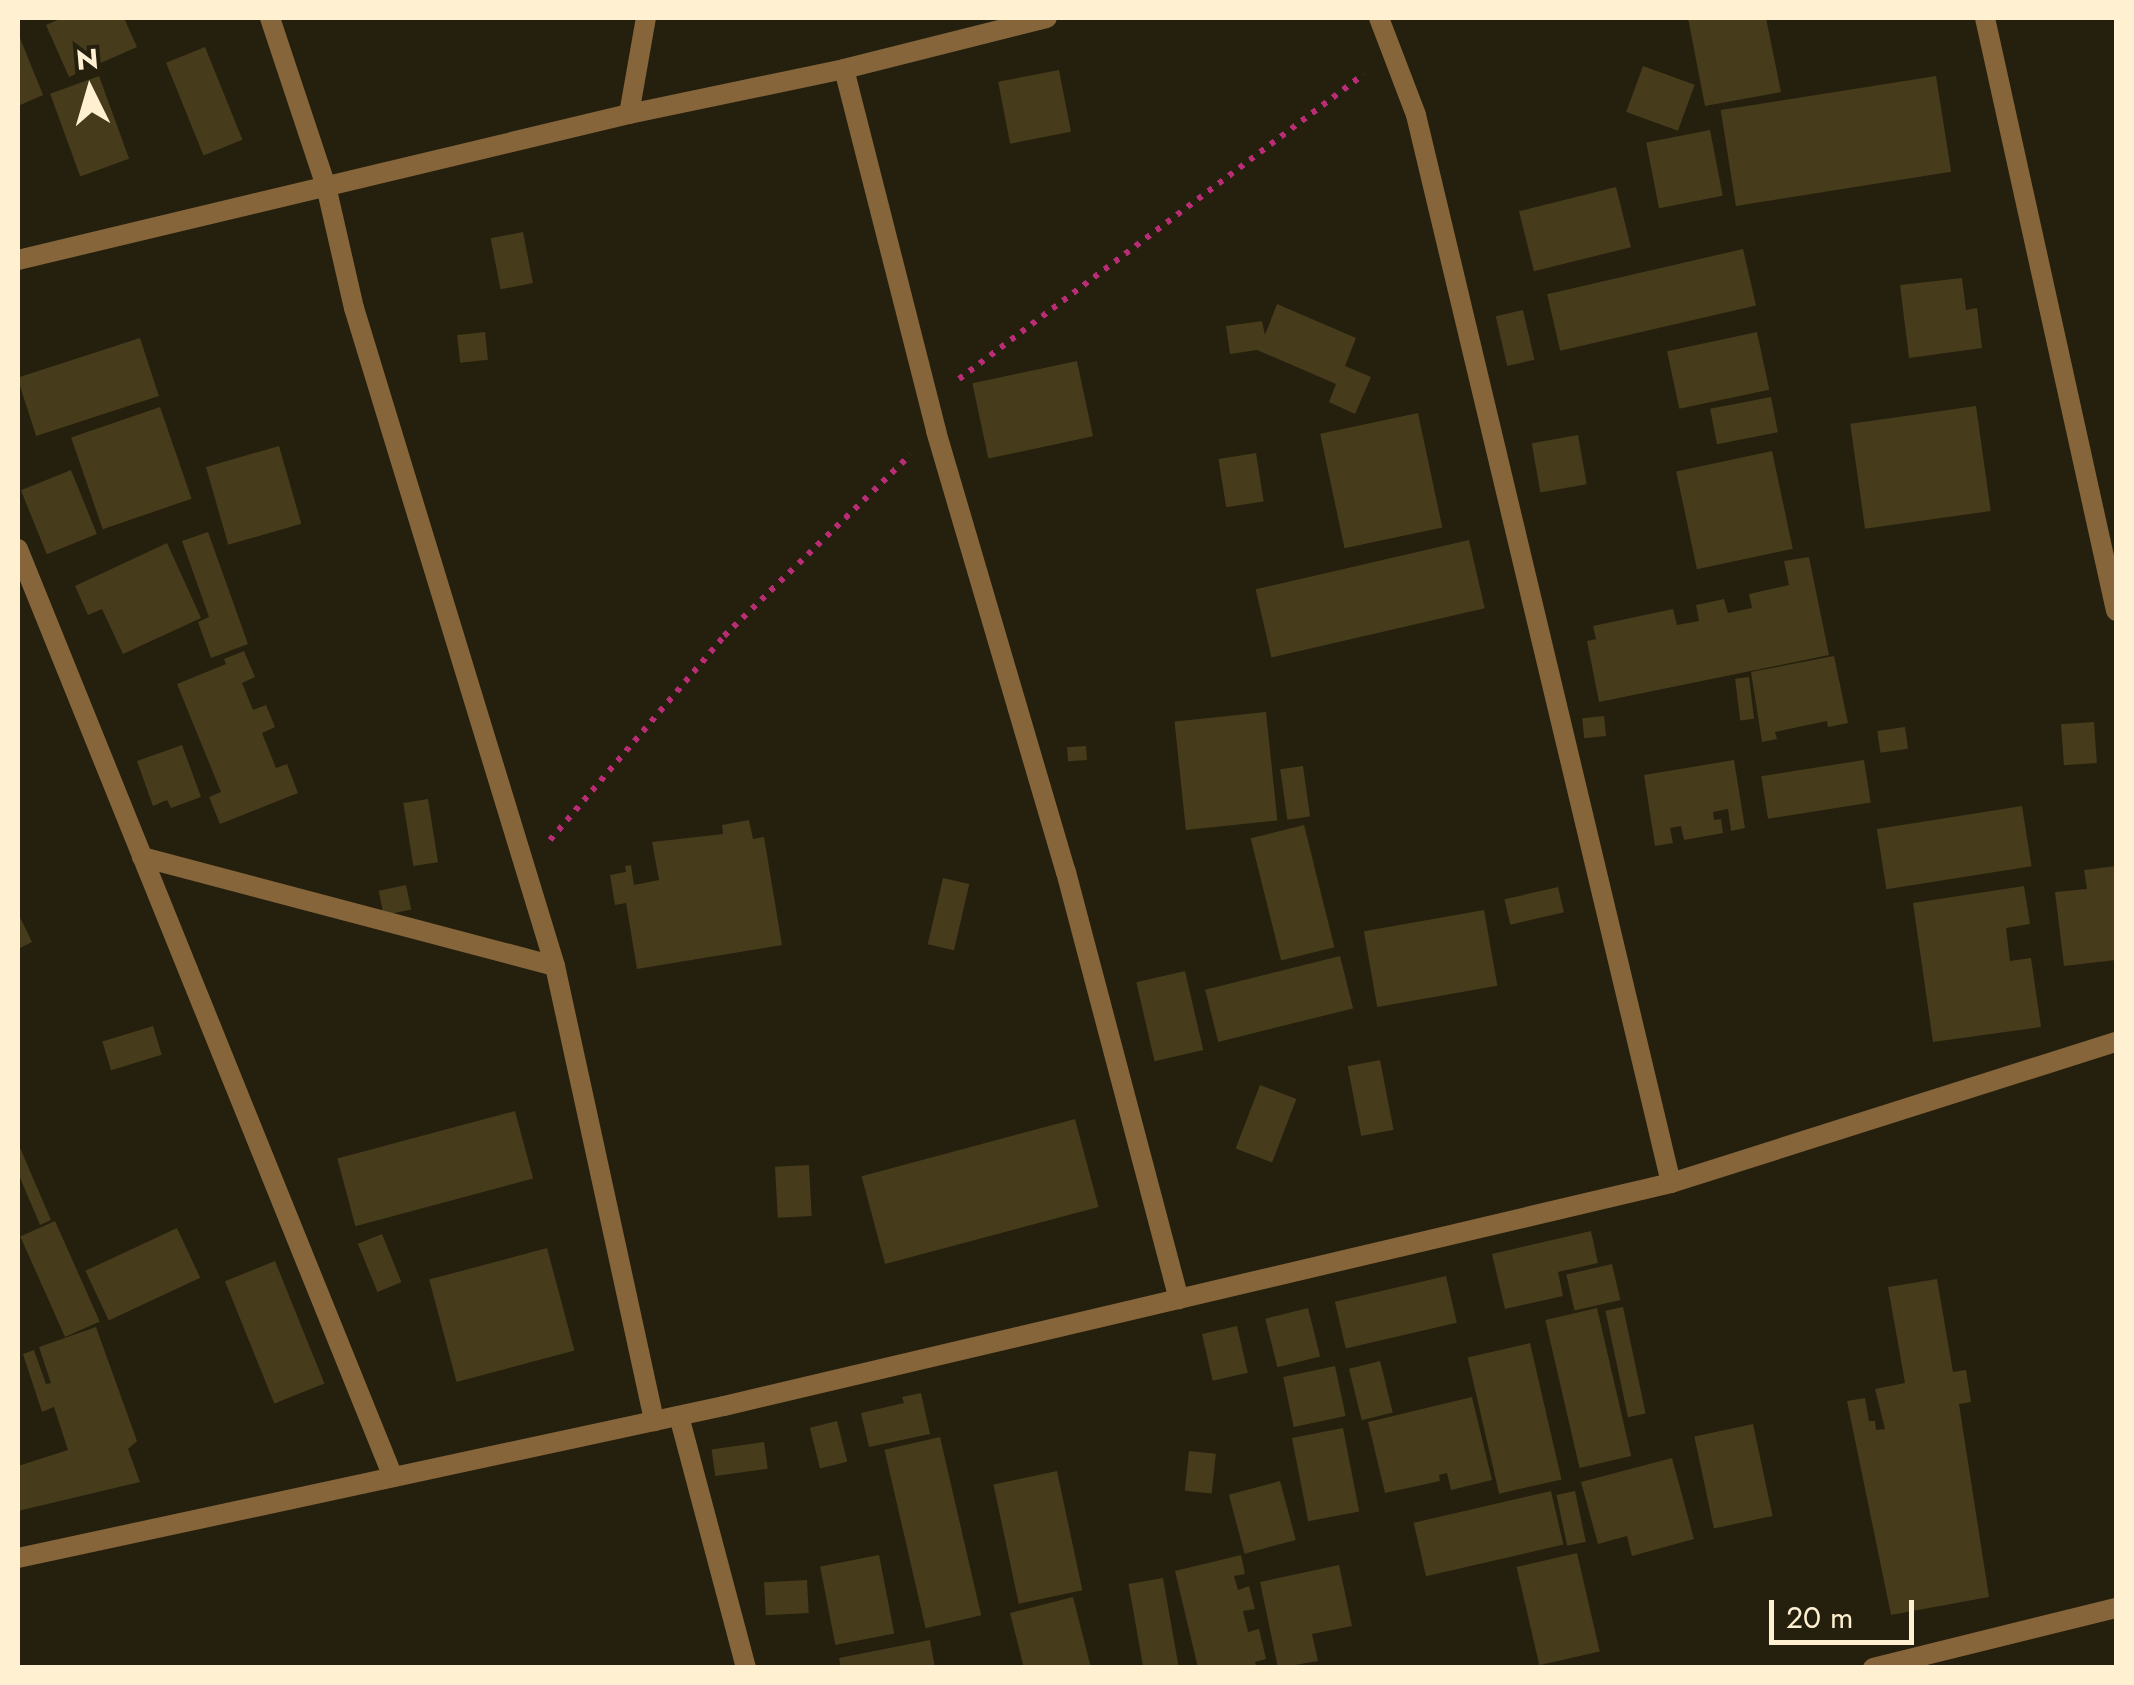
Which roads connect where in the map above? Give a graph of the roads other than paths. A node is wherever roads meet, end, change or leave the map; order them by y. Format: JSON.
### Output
{"nodes":[{"id":1,"x":270,"y":18,"type":"edge"},
{"id":2,"x":646,"y":18,"type":"edge"},
{"id":3,"x":1047,"y":18,"type":"edge"},
{"id":4,"x":1378,"y":18,"type":"edge"},
{"id":5,"x":1985,"y":18,"type":"edge"},
{"id":6,"x":844,"y":69,"type":"junction"},
{"id":7,"x":629,"y":114,"type":"junction"},
{"id":8,"x":326,"y":186,"type":"junction"},
{"id":9,"x":18,"y":260,"type":"edge"},
{"id":10,"x":18,"y":549,"type":"edge"},
{"id":11,"x":2116,"y":611,"type":"edge"},
{"id":12,"x":142,"y":858,"type":"junction"},
{"id":13,"x":556,"y":966,"type":"junction"},
{"id":14,"x":2116,"y":1042,"type":"edge"},
{"id":15,"x":1670,"y":1183,"type":"junction"},
{"id":16,"x":1179,"y":1299,"type":"junction"},
{"id":17,"x":679,"y":1416,"type":"junction"},
{"id":18,"x":654,"y":1421,"type":"junction"},
{"id":19,"x":393,"y":1477,"type":"junction"},
{"id":20,"x":18,"y":1558,"type":"edge"},
{"id":21,"x":2116,"y":1608,"type":"edge"},
{"id":22,"x":746,"y":1668,"type":"edge"},
{"id":23,"x":1873,"y":1668,"type":"edge"}],
"edges":[{"from":1,"to":8,"type":"street"},
{"from":2,"to":7,"type":"street"},
{"from":3,"to":6,"type":"street"},
{"from":4,"to":15,"type":"street"},
{"from":5,"to":11,"type":"street"},
{"from":6,"to":7,"type":"street"},
{"from":6,"to":16,"type":"street"},
{"from":7,"to":8,"type":"street"},
{"from":8,"to":9,"type":"street"},
{"from":8,"to":13,"type":"street"},
{"from":10,"to":12,"type":"street"},
{"from":12,"to":13,"type":"street"},
{"from":12,"to":19,"type":"street"},
{"from":13,"to":18,"type":"street"},
{"from":14,"to":15,"type":"street"},
{"from":15,"to":16,"type":"street"},
{"from":16,"to":17,"type":"street"},
{"from":17,"to":18,"type":"street"},
{"from":17,"to":22,"type":"street"},
{"from":18,"to":19,"type":"street"},
{"from":19,"to":20,"type":"street"},
{"from":21,"to":23,"type":"street"}]}
